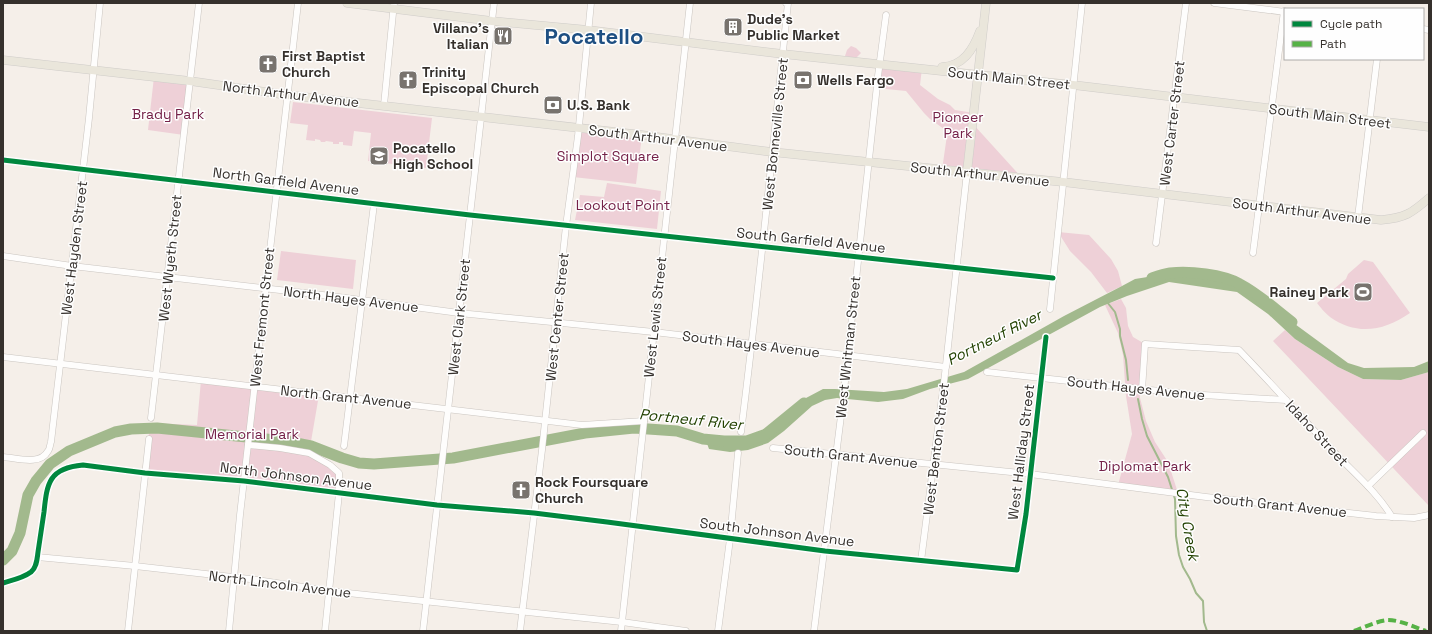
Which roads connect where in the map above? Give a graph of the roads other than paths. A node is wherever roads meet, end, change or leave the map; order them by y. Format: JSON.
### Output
{"nodes":[{"id":1,"x":100,"y":3,"type":"edge"},
{"id":2,"x":198,"y":3,"type":"edge"},
{"id":3,"x":298,"y":3,"type":"edge"},
{"id":4,"x":346,"y":3,"type":"edge"},
{"id":5,"x":494,"y":3,"type":"edge"},
{"id":6,"x":591,"y":3,"type":"edge"},
{"id":7,"x":690,"y":3,"type":"edge"},
{"id":8,"x":787,"y":3,"type":"edge"},
{"id":9,"x":1082,"y":3,"type":"edge"},
{"id":10,"x":1186,"y":3,"type":"edge"},
{"id":11,"x":1214,"y":3,"type":"edge"},
{"id":12,"x":394,"y":5,"type":"edge"},
{"id":13,"x":986,"y":6,"type":"edge"},
{"id":14,"x":1284,"y":12,"type":"edge"},
{"id":15,"x":886,"y":15,"type":"dead end"},
{"id":16,"x":984,"y":19,"type":"junction"},
{"id":17,"x":492,"y":21,"type":"junction"},
{"id":18,"x":588,"y":30,"type":"junction"},
{"id":19,"x":686,"y":42,"type":"junction"},
{"id":20,"x":783,"y":54,"type":"junction"},
{"id":21,"x":3,"y":60,"type":"edge"},
{"id":22,"x":1377,"y":60,"type":"edge"},
{"id":23,"x":879,"y":65,"type":"junction"},
{"id":24,"x":927,"y":68,"type":"junction"},
{"id":25,"x":94,"y":70,"type":"junction"},
{"id":26,"x":978,"y":75,"type":"junction"},
{"id":27,"x":190,"y":81,"type":"junction"},
{"id":28,"x":1073,"y":85,"type":"junction"},
{"id":29,"x":287,"y":95,"type":"junction"},
{"id":30,"x":1174,"y":97,"type":"junction"},
{"id":31,"x":384,"y":105,"type":"junction"},
{"id":32,"x":1272,"y":109,"type":"junction"},
{"id":33,"x":481,"y":117,"type":"junction"},
{"id":34,"x":1369,"y":120,"type":"junction"},
{"id":35,"x":1429,"y":127,"type":"edge"},
{"id":36,"x":579,"y":128,"type":"junction"},
{"id":37,"x":675,"y":140,"type":"junction"},
{"id":38,"x":772,"y":152,"type":"junction"},
{"id":39,"x":3,"y":160,"type":"edge"},
{"id":40,"x":868,"y":162,"type":"junction"},
{"id":41,"x":83,"y":169,"type":"junction"},
{"id":42,"x":967,"y":172,"type":"junction"},
{"id":43,"x":179,"y":181,"type":"junction"},
{"id":44,"x":1063,"y":182,"type":"junction"},
{"id":45,"x":276,"y":192,"type":"junction"},
{"id":46,"x":1163,"y":194,"type":"junction"},
{"id":47,"x":1429,"y":198,"type":"edge"},
{"id":48,"x":374,"y":204,"type":"junction"},
{"id":49,"x":1259,"y":206,"type":"junction"},
{"id":50,"x":470,"y":215,"type":"junction"},
{"id":51,"x":1358,"y":217,"type":"junction"},
{"id":52,"x":566,"y":226,"type":"junction"},
{"id":53,"x":664,"y":237,"type":"junction"},
{"id":54,"x":1156,"y":243,"type":"dead end"},
{"id":55,"x":762,"y":247,"type":"junction"},
{"id":56,"x":1253,"y":253,"type":"dead end"},
{"id":57,"x":3,"y":256,"type":"edge"},
{"id":58,"x":858,"y":257,"type":"junction"},
{"id":59,"x":72,"y":266,"type":"junction"},
{"id":60,"x":957,"y":267,"type":"junction"},
{"id":61,"x":168,"y":277,"type":"junction"},
{"id":62,"x":1053,"y":278,"type":"junction"},
{"id":63,"x":265,"y":288,"type":"junction"},
{"id":64,"x":362,"y":300,"type":"junction"},
{"id":65,"x":1050,"y":309,"type":"dead end"},
{"id":66,"x":459,"y":313,"type":"junction"},
{"id":67,"x":557,"y":323,"type":"junction"},
{"id":68,"x":654,"y":332,"type":"junction"},
{"id":69,"x":1046,"y":337,"type":"dead end"},
{"id":70,"x":750,"y":344,"type":"junction"},
{"id":71,"x":848,"y":355,"type":"junction"},
{"id":72,"x":3,"y":357,"type":"edge"},
{"id":73,"x":60,"y":364,"type":"junction"},
{"id":74,"x":946,"y":367,"type":"junction"},
{"id":75,"x":987,"y":372,"type":"dead end"},
{"id":76,"x":157,"y":375,"type":"junction"},
{"id":77,"x":1042,"y":379,"type":"junction"},
{"id":78,"x":254,"y":386,"type":"junction"},
{"id":79,"x":1142,"y":390,"type":"junction"},
{"id":80,"x":350,"y":398,"type":"junction"},
{"id":81,"x":1286,"y":400,"type":"junction"},
{"id":82,"x":448,"y":409,"type":"junction"},
{"id":83,"x":151,"y":418,"type":"dead end"},
{"id":84,"x":546,"y":420,"type":"junction"},
{"id":85,"x":644,"y":421,"type":"junction"},
{"id":86,"x":741,"y":432,"type":"dead end"},
{"id":87,"x":1423,"y":433,"type":"dead end"},
{"id":88,"x":149,"y":439,"type":"dead end"},
{"id":89,"x":248,"y":445,"type":"junction"},
{"id":90,"x":344,"y":446,"type":"dead end"},
{"id":91,"x":773,"y":448,"type":"dead end"},
{"id":92,"x":738,"y":453,"type":"dead end"},
{"id":93,"x":836,"y":455,"type":"junction"},
{"id":94,"x":3,"y":457,"type":"edge"},
{"id":95,"x":934,"y":464,"type":"junction"},
{"id":96,"x":145,"y":473,"type":"junction"},
{"id":97,"x":1030,"y":474,"type":"junction"},
{"id":98,"x":244,"y":481,"type":"junction"},
{"id":99,"x":1368,"y":486,"type":"junction"},
{"id":100,"x":339,"y":493,"type":"junction"},
{"id":101,"x":437,"y":505,"type":"junction"},
{"id":102,"x":534,"y":513,"type":"junction"},
{"id":103,"x":1429,"y":515,"type":"edge"},
{"id":104,"x":1392,"y":517,"type":"junction"},
{"id":105,"x":633,"y":524,"type":"junction"},
{"id":106,"x":730,"y":539,"type":"junction"},
{"id":107,"x":825,"y":551,"type":"junction"},
{"id":108,"x":38,"y":557,"type":"junction"},
{"id":109,"x":921,"y":561,"type":"junction"},
{"id":110,"x":135,"y":566,"type":"junction"},
{"id":111,"x":1017,"y":570,"type":"joint"},
{"id":112,"x":234,"y":577,"type":"junction"},
{"id":113,"x":3,"y":583,"type":"edge"},
{"id":114,"x":329,"y":590,"type":"junction"},
{"id":115,"x":426,"y":601,"type":"junction"},
{"id":116,"x":522,"y":610,"type":"junction"},
{"id":117,"x":622,"y":622,"type":"junction"},
{"id":118,"x":128,"y":631,"type":"edge"},
{"id":119,"x":229,"y":631,"type":"edge"},
{"id":120,"x":325,"y":631,"type":"edge"},
{"id":121,"x":423,"y":631,"type":"edge"},
{"id":122,"x":520,"y":631,"type":"edge"},
{"id":123,"x":621,"y":631,"type":"edge"},
{"id":124,"x":686,"y":631,"type":"edge"},
{"id":125,"x":718,"y":631,"type":"edge"},
{"id":126,"x":814,"y":631,"type":"edge"}],
"edges":[{"from":1,"to":25,"type":"street","name":"West Hayden Street"},
{"from":2,"to":27,"type":"street","name":"West Wyeth Street"},
{"from":3,"to":29,"type":"street","name":"West Fremont Street"},
{"from":4,"to":12,"type":"main road","name":"South Main Street"},
{"from":5,"to":17,"type":"street","name":"West Clark Street"},
{"from":6,"to":18,"type":"street","name":"West Center Street"},
{"from":7,"to":19,"type":"street","name":"West Lewis Street"},
{"from":8,"to":20,"type":"street","name":"West Bonneville Street"},
{"from":9,"to":28,"type":"street"},
{"from":10,"to":30,"type":"street","name":"West Carter Street"},
{"from":11,"to":14,"type":"street"},
{"from":12,"to":17,"type":"main road","name":"South Main Street"},
{"from":12,"to":31,"type":"street"},
{"from":13,"to":16,"type":"main road","name":"West Benton Street"},
{"from":14,"to":32,"type":"street"},
{"from":15,"to":23,"type":"street","name":"West Whitman Street"},
{"from":16,"to":24,"type":"main road"},
{"from":16,"to":26,"type":"main road","name":"West Benton Street"},
{"from":17,"to":18,"type":"main road","name":"South Main Street"},
{"from":17,"to":33,"type":"street","name":"West Clark Street"},
{"from":18,"to":19,"type":"main road","name":"South Main Street"},
{"from":18,"to":36,"type":"street","name":"West Center Street"},
{"from":19,"to":20,"type":"main road","name":"South Main Street"},
{"from":19,"to":37,"type":"street","name":"West Lewis Street"},
{"from":20,"to":23,"type":"main road","name":"South Main Street"},
{"from":20,"to":38,"type":"street","name":"West Bonneville Street"},
{"from":21,"to":25,"type":"main road","name":"North Arthur Avenue"},
{"from":22,"to":34,"type":"street"},
{"from":23,"to":24,"type":"main road","name":"South Main Street"},
{"from":23,"to":40,"type":"street","name":"West Whitman Street"},
{"from":24,"to":26,"type":"main road","name":"South Main Street"},
{"from":25,"to":27,"type":"main road","name":"North Arthur Avenue"},
{"from":25,"to":41,"type":"street","name":"West Hayden Street"},
{"from":26,"to":28,"type":"main road","name":"South Main Street"},
{"from":26,"to":42,"type":"main road","name":"West Benton Street"},
{"from":27,"to":29,"type":"main road","name":"North Arthur Avenue"},
{"from":27,"to":43,"type":"street","name":"West Wyeth Street"},
{"from":28,"to":30,"type":"main road","name":"South Main Street"},
{"from":28,"to":44,"type":"street"},
{"from":29,"to":31,"type":"main road","name":"North Arthur Avenue"},
{"from":29,"to":45,"type":"street","name":"West Fremont Street"},
{"from":30,"to":32,"type":"main road","name":"South Main Street"},
{"from":30,"to":46,"type":"street","name":"West Carter Street"},
{"from":31,"to":33,"type":"main road","name":"North Arthur Avenue"},
{"from":32,"to":34,"type":"main road","name":"South Main Street"},
{"from":32,"to":49,"type":"street"},
{"from":33,"to":36,"type":"main road","name":"North Arthur Avenue"},
{"from":33,"to":50,"type":"street","name":"West Clark Street"},
{"from":34,"to":35,"type":"main road","name":"South Main Street"},
{"from":34,"to":51,"type":"street"},
{"from":36,"to":37,"type":"main road","name":"South Arthur Avenue"},
{"from":36,"to":52,"type":"street","name":"West Center Street"},
{"from":37,"to":38,"type":"main road","name":"South Arthur Avenue"},
{"from":37,"to":53,"type":"street","name":"West Lewis Street"},
{"from":38,"to":40,"type":"main road","name":"South Arthur Avenue"},
{"from":38,"to":55,"type":"street","name":"West Bonneville Street"},
{"from":39,"to":41,"type":"street","name":"North Garfield Avenue"},
{"from":40,"to":42,"type":"main road","name":"South Arthur Avenue"},
{"from":40,"to":58,"type":"street","name":"West Whitman Street"},
{"from":41,"to":43,"type":"street","name":"North Garfield Avenue"},
{"from":41,"to":59,"type":"street","name":"West Hayden Street"},
{"from":42,"to":44,"type":"main road","name":"South Arthur Avenue"},
{"from":42,"to":60,"type":"street","name":"West Benton Street"},
{"from":43,"to":45,"type":"street","name":"North Garfield Avenue"},
{"from":43,"to":61,"type":"street","name":"West Wyeth Street"},
{"from":44,"to":46,"type":"main road","name":"South Arthur Avenue"},
{"from":44,"to":62,"type":"street"},
{"from":45,"to":48,"type":"street","name":"North Garfield Avenue"},
{"from":45,"to":63,"type":"street","name":"West Fremont Street"},
{"from":46,"to":49,"type":"main road","name":"South Arthur Avenue"},
{"from":46,"to":54,"type":"street","name":"West Carter Street"},
{"from":47,"to":51,"type":"main road","name":"South Arthur Avenue"},
{"from":48,"to":50,"type":"street","name":"North Garfield Avenue"},
{"from":48,"to":64,"type":"street"},
{"from":49,"to":51,"type":"main road","name":"South Arthur Avenue"},
{"from":49,"to":56,"type":"street"},
{"from":50,"to":52,"type":"street","name":"North Garfield Avenue"},
{"from":50,"to":66,"type":"street","name":"West Clark Street"},
{"from":52,"to":53,"type":"street","name":"South Garfield Avenue"},
{"from":52,"to":67,"type":"street","name":"West Center Street"},
{"from":53,"to":55,"type":"street","name":"South Garfield Avenue"},
{"from":53,"to":68,"type":"street","name":"West Lewis Street"},
{"from":55,"to":58,"type":"street","name":"South Garfield Avenue"},
{"from":55,"to":70,"type":"street","name":"West Bonneville Street"},
{"from":57,"to":59,"type":"street","name":"North Hayes Avenue"},
{"from":58,"to":60,"type":"street","name":"South Garfield Avenue"},
{"from":58,"to":71,"type":"street","name":"West Whitman Street"},
{"from":59,"to":61,"type":"street","name":"North Hayes Avenue"},
{"from":59,"to":73,"type":"street","name":"West Hayden Street"},
{"from":60,"to":62,"type":"street","name":"South Garfield Avenue"},
{"from":60,"to":74,"type":"street","name":"West Benton Street"},
{"from":61,"to":63,"type":"street","name":"North Hayes Avenue"},
{"from":61,"to":76,"type":"street","name":"West Wyeth Street"},
{"from":62,"to":65,"type":"street"},
{"from":63,"to":64,"type":"street","name":"North Hayes Avenue"},
{"from":63,"to":78,"type":"street","name":"West Fremont Street"},
{"from":64,"to":66,"type":"street","name":"North Hayes Avenue"},
{"from":64,"to":80,"type":"street"},
{"from":66,"to":67,"type":"street","name":"North Hayes Avenue"},
{"from":66,"to":82,"type":"street","name":"West Clark Street"},
{"from":67,"to":68,"type":"street","name":"South Hayes Avenue"},
{"from":67,"to":84,"type":"street","name":"West Center Street"},
{"from":68,"to":70,"type":"street","name":"South Hayes Avenue"},
{"from":68,"to":85,"type":"street","name":"West Lewis Street"},
{"from":69,"to":77,"type":"street","name":"West Halliday Street"},
{"from":70,"to":71,"type":"street","name":"South Hayes Avenue"},
{"from":70,"to":86,"type":"street","name":"West Bonneville Street"},
{"from":71,"to":74,"type":"street","name":"South Hayes Avenue"},
{"from":71,"to":93,"type":"street","name":"West Whitman Street"},
{"from":72,"to":73,"type":"street","name":"North Grant Avenue"},
{"from":73,"to":76,"type":"street","name":"North Grant Avenue"},
{"from":73,"to":94,"type":"street","name":"West Hayden Street"},
{"from":74,"to":95,"type":"street","name":"West Benton Street"},
{"from":75,"to":77,"type":"street","name":"South Hayes Avenue"},
{"from":76,"to":78,"type":"street","name":"North Grant Avenue"},
{"from":76,"to":83,"type":"street","name":"West Wyeth Street"},
{"from":77,"to":79,"type":"street","name":"South Hayes Avenue"},
{"from":77,"to":97,"type":"street","name":"West Halliday Street"},
{"from":78,"to":80,"type":"street","name":"North Grant Avenue"},
{"from":78,"to":89,"type":"street","name":"West Fremont Street"},
{"from":79,"to":81,"type":"street","name":"South Hayes Avenue"},
{"from":79,"to":81,"type":"street","name":"Idaho Street"},
{"from":80,"to":82,"type":"street","name":"North Grant Avenue"},
{"from":80,"to":90,"type":"street"},
{"from":81,"to":99,"type":"street","name":"Idaho Street"},
{"from":82,"to":84,"type":"street","name":"North Grant Avenue"},
{"from":82,"to":101,"type":"street","name":"West Clark Street"},
{"from":84,"to":85,"type":"street"},
{"from":84,"to":102,"type":"street","name":"West Center Street"},
{"from":85,"to":105,"type":"street","name":"West Lewis Street"},
{"from":87,"to":99,"type":"street"},
{"from":88,"to":96,"type":"street"},
{"from":89,"to":98,"type":"street","name":"West Fremont Street"},
{"from":89,"to":100,"type":"street"},
{"from":91,"to":93,"type":"street","name":"South Grant Avenue"},
{"from":92,"to":106,"type":"street"},
{"from":93,"to":95,"type":"street","name":"South Grant Avenue"},
{"from":93,"to":107,"type":"street","name":"West Whitman Street"},
{"from":95,"to":97,"type":"street","name":"South Grant Avenue"},
{"from":95,"to":109,"type":"street","name":"West Benton Street"},
{"from":96,"to":98,"type":"street","name":"North Johnson Avenue"},
{"from":96,"to":108,"type":"street","name":"North Johnson Avenue"},
{"from":96,"to":110,"type":"street"},
{"from":97,"to":104,"type":"street","name":"South Grant Avenue"},
{"from":97,"to":111,"type":"street","name":"West Halliday Street"},
{"from":98,"to":100,"type":"street","name":"North Johnson Avenue"},
{"from":98,"to":112,"type":"street","name":"West Fremont Street"},
{"from":99,"to":104,"type":"street","name":"Idaho Street"},
{"from":100,"to":101,"type":"street","name":"North Johnson Avenue"},
{"from":100,"to":114,"type":"street"},
{"from":101,"to":102,"type":"street","name":"North Johnson Avenue"},
{"from":101,"to":115,"type":"street","name":"West Clark Street"},
{"from":102,"to":105,"type":"street","name":"South Johnson Avenue"},
{"from":102,"to":116,"type":"street","name":"West Center Street"},
{"from":103,"to":104,"type":"street","name":"South Grant Avenue"},
{"from":105,"to":106,"type":"street","name":"South Johnson Avenue"},
{"from":105,"to":117,"type":"street","name":"West Lewis Street"},
{"from":106,"to":107,"type":"street","name":"South Johnson Avenue"},
{"from":106,"to":125,"type":"street"},
{"from":107,"to":109,"type":"street","name":"South Johnson Avenue"},
{"from":107,"to":126,"type":"street","name":"West Whitman Street"},
{"from":108,"to":110,"type":"street","name":"North Lincoln Avenue"},
{"from":108,"to":113,"type":"street"},
{"from":109,"to":111,"type":"street","name":"South Johnson Avenue"},
{"from":110,"to":112,"type":"street","name":"North Lincoln Avenue"},
{"from":110,"to":118,"type":"street"},
{"from":112,"to":114,"type":"street","name":"North Lincoln Avenue"},
{"from":112,"to":119,"type":"street","name":"West Fremont Street"},
{"from":114,"to":115,"type":"street","name":"North Lincoln Avenue"},
{"from":114,"to":120,"type":"street"},
{"from":115,"to":116,"type":"street","name":"North Lincoln Avenue"},
{"from":115,"to":121,"type":"street","name":"West Clark Street"},
{"from":116,"to":117,"type":"street","name":"North Lincoln Avenue"},
{"from":116,"to":122,"type":"street","name":"West Center Street"},
{"from":117,"to":123,"type":"street","name":"West Lewis Street"},
{"from":117,"to":124,"type":"street","name":"North Lincoln Avenue"}]}
